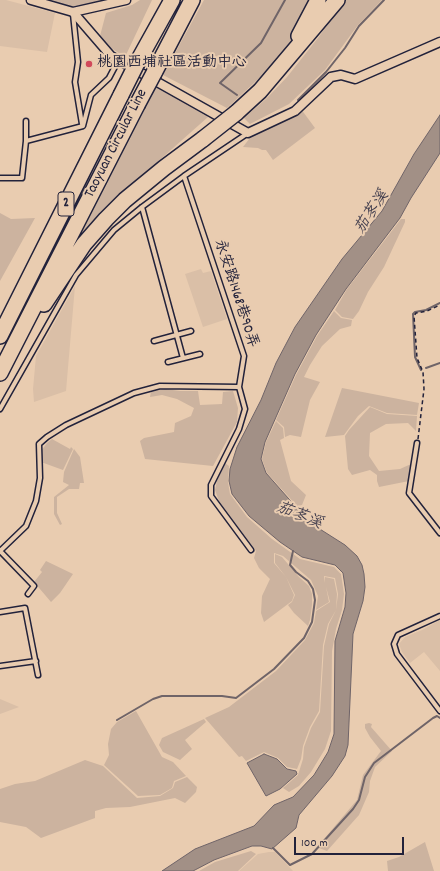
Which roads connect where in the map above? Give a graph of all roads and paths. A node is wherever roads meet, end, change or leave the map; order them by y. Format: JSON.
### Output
{"nodes":[{"id":1,"x":31,"y":0,"type":"edge"},
{"id":2,"x":126,"y":0,"type":"edge"},
{"id":3,"x":169,"y":0,"type":"edge"},
{"id":4,"x":172,"y":0,"type":"edge"},
{"id":5,"x":192,"y":0,"type":"edge"},
{"id":6,"x":318,"y":0,"type":"edge"},
{"id":7,"x":337,"y":0,"type":"edge"},
{"id":8,"x":73,"y":12,"type":"junction"},
{"id":9,"x":158,"y":24,"type":"junction"},
{"id":10,"x":440,"y":42,"type":"edge"},
{"id":11,"x":119,"y":60,"type":"junction"},
{"id":12,"x":277,"y":71,"type":"junction"},
{"id":13,"x":26,"y":121,"type":"dead end"},
{"id":14,"x":83,"y":126,"type":"junction"},
{"id":15,"x":248,"y":133,"type":"junction"},
{"id":16,"x":26,"y":141,"type":"junction"},
{"id":17,"x":184,"y":176,"type":"junction"},
{"id":18,"x":0,"y":178,"type":"edge"},
{"id":19,"x":142,"y":207,"type":"junction"},
{"id":20,"x":440,"y":304,"type":"edge"},
{"id":21,"x":28,"y":322,"type":"junction"},
{"id":22,"x":191,"y":331,"type":"dead end"},
{"id":23,"x":177,"y":334,"type":"junction"},
{"id":24,"x":0,"y":336,"type":"edge"},
{"id":25,"x":154,"y":341,"type":"dead end"},
{"id":26,"x":200,"y":354,"type":"dead end"},
{"id":27,"x":183,"y":358,"type":"junction"},
{"id":28,"x":168,"y":362,"type":"dead end"},
{"id":29,"x":0,"y":373,"type":"edge"},
{"id":30,"x":239,"y":387,"type":"junction"},
{"id":31,"x":0,"y":410,"type":"edge"},
{"id":32,"x":417,"y":443,"type":"joint"},
{"id":33,"x":440,"y":533,"type":"edge"},
{"id":34,"x":251,"y":550,"type":"dead end"},
{"id":35,"x":0,"y":551,"type":"edge"},
{"id":36,"x":28,"y":594,"type":"dead end"},
{"id":37,"x":0,"y":612,"type":"edge"},
{"id":38,"x":440,"y":616,"type":"edge"},
{"id":39,"x":36,"y":661,"type":"junction"},
{"id":40,"x":0,"y":666,"type":"edge"},
{"id":41,"x":38,"y":675,"type":"dead end"},
{"id":42,"x":440,"y":711,"type":"edge"}],
"edges":[{"from":1,"to":8,"type":"street"},
{"from":2,"to":8,"type":"street"},
{"from":3,"to":9,"type":"highway"},
{"from":4,"to":9,"type":"highway","name":"Taoyuan Circular Line","number":"2"},
{"from":5,"to":21,"type":"highway","name":"Taoyuan Circular Line","number":"2","bridge":true},
{"from":6,"to":12,"type":"highway"},
{"from":7,"to":12,"type":"highway"},
{"from":8,"to":11,"type":"street"},
{"from":8,"to":14,"type":"lane"},
{"from":9,"to":24,"type":"highway","name":"Taoyuan Circular Line","number":"2","bridge":true},
{"from":10,"to":15,"type":"street"},
{"from":11,"to":14,"type":"lane"},
{"from":11,"to":15,"type":"street"},
{"from":12,"to":21,"type":"highway","bridge":true},
{"from":13,"to":16,"type":"lane"},
{"from":14,"to":16,"type":"lane"},
{"from":15,"to":17,"type":"lane"},
{"from":16,"to":18,"type":"lane"},
{"from":17,"to":19,"type":"lane"},
{"from":17,"to":30,"type":"lane","name":"永安路1468巷90弄"},
{"from":19,"to":23,"type":"lane"},
{"from":19,"to":31,"type":"lane"},
{"from":20,"to":32,"type":"path"},
{"from":21,"to":29,"type":"highway"},
{"from":22,"to":23,"type":"lane"},
{"from":23,"to":25,"type":"lane"},
{"from":23,"to":27,"type":"lane"},
{"from":26,"to":27,"type":"lane"},
{"from":27,"to":28,"type":"lane"},
{"from":30,"to":34,"type":"lane","name":"永安路1468巷90弄"},
{"from":30,"to":35,"type":"lane"},
{"from":32,"to":33,"type":"lane"},
{"from":35,"to":36,"type":"lane"},
{"from":37,"to":39,"type":"lane"},
{"from":38,"to":42,"type":"lane"},
{"from":39,"to":40,"type":"lane"},
{"from":39,"to":41,"type":"lane"}]}
